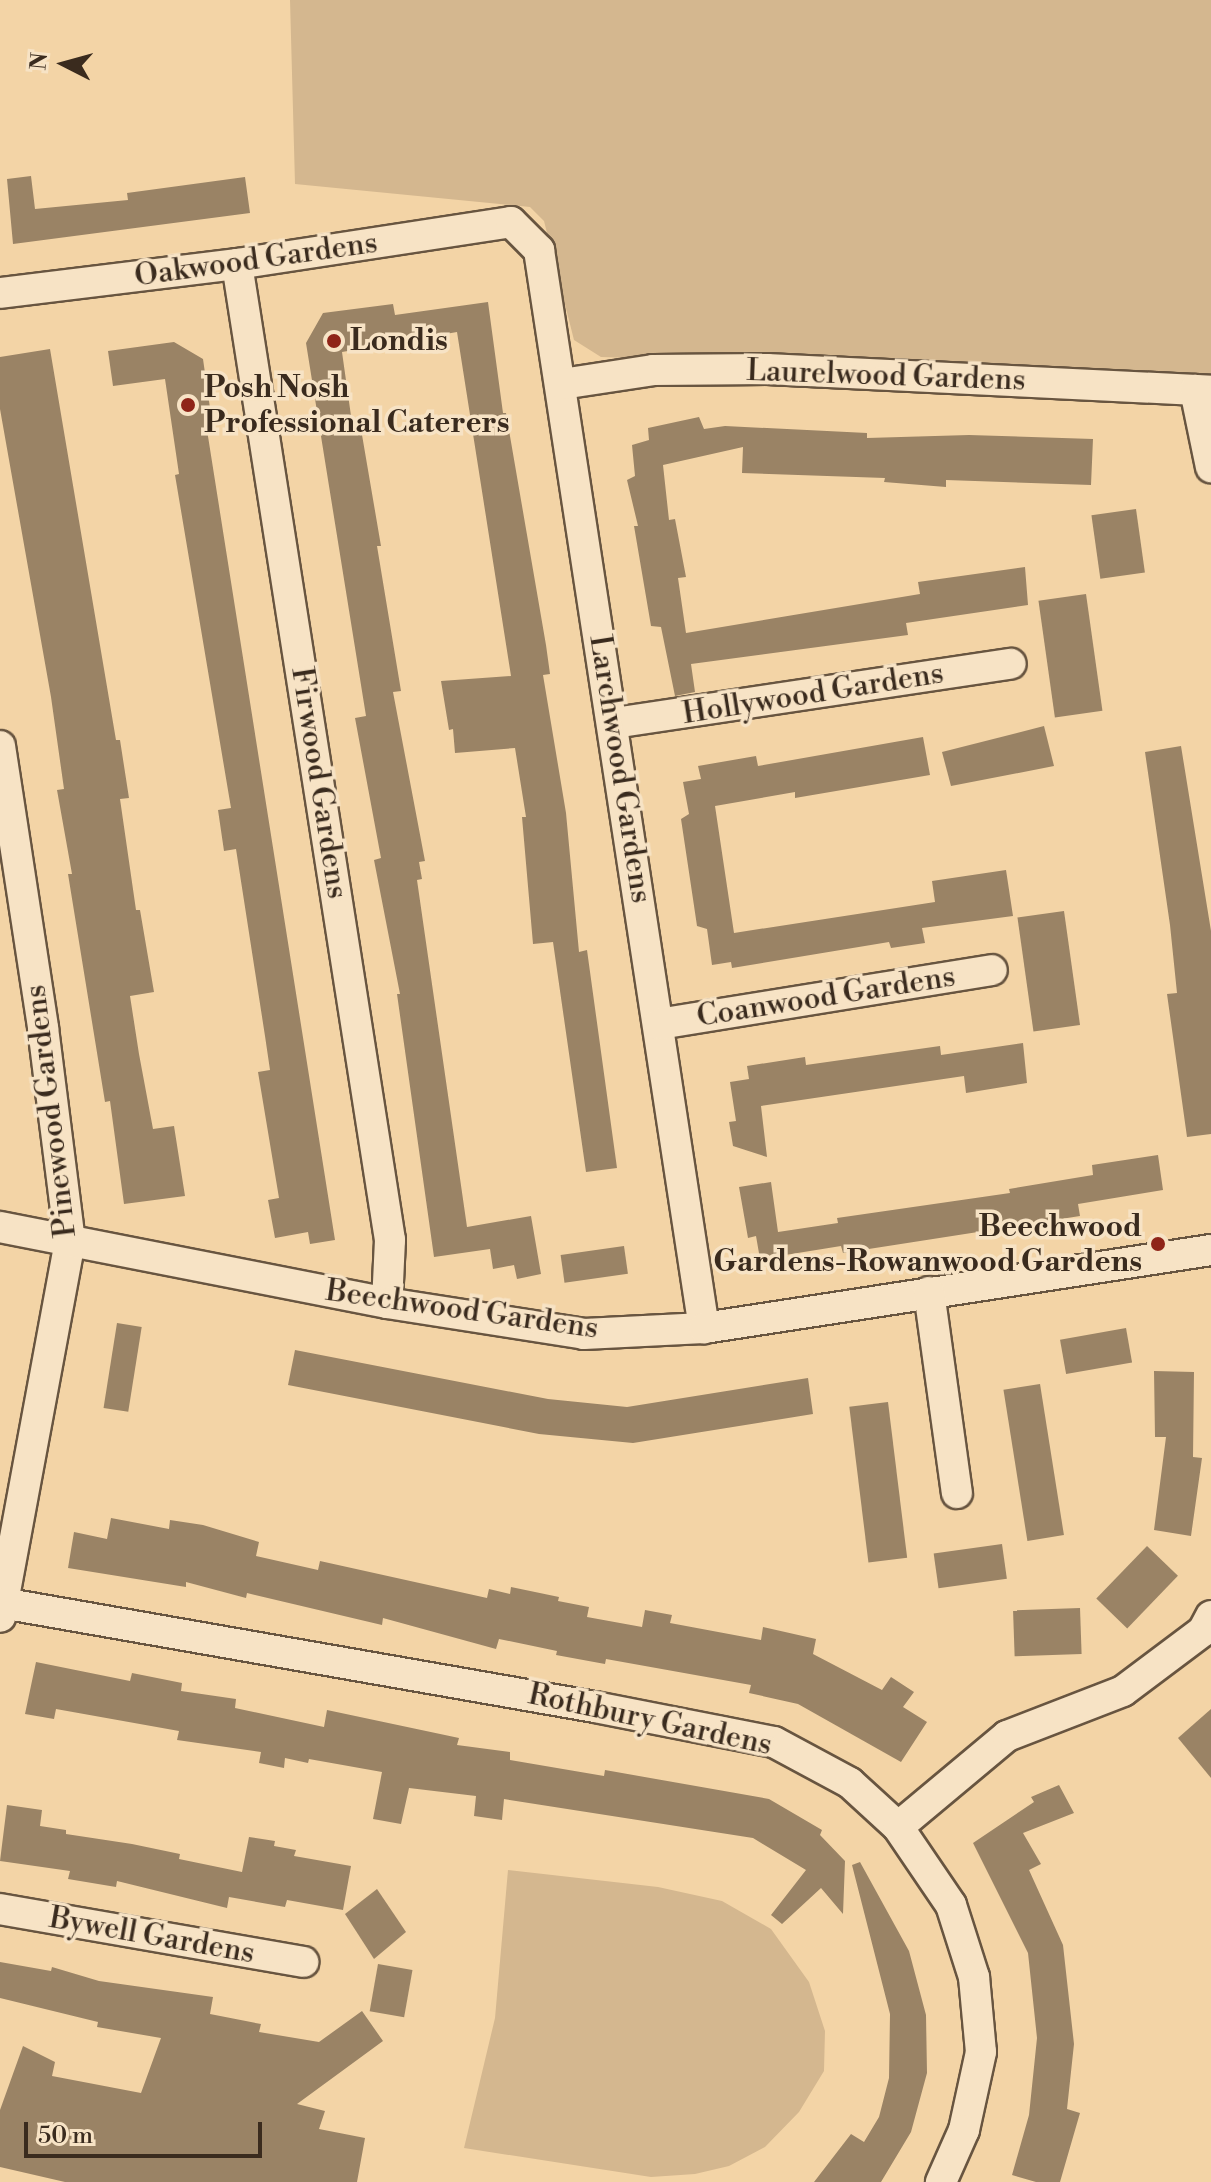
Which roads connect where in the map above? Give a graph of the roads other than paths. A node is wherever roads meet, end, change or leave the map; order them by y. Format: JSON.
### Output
{"nodes":[{"id":1,"x":511,"y":222,"type":"joint"},
{"id":2,"x":237,"y":264,"type":"junction"},
{"id":3,"x":0,"y":293,"type":"edge"},
{"id":4,"x":562,"y":384,"type":"junction"},
{"id":5,"x":1203,"y":391,"type":"edge"},
{"id":6,"x":1211,"y":467,"type":"edge"},
{"id":7,"x":1011,"y":664,"type":"dead end"},
{"id":8,"x":614,"y":723,"type":"junction"},
{"id":9,"x":0,"y":746,"type":"edge"},
{"id":10,"x":992,"y":970,"type":"dead end"},
{"id":11,"x":659,"y":1024,"type":"junction"},
{"id":12,"x":0,"y":1227,"type":"edge"},
{"id":13,"x":70,"y":1241,"type":"junction"},
{"id":14,"x":1211,"y":1250,"type":"edge"},
{"id":15,"x":929,"y":1292,"type":"junction"},
{"id":16,"x":387,"y":1303,"type":"junction"},
{"id":17,"x":704,"y":1328,"type":"junction"},
{"id":18,"x":957,"y":1493,"type":"dead end"},
{"id":19,"x":1,"y":1610,"type":"edge"},
{"id":20,"x":1211,"y":1616,"type":"edge"},
{"id":21,"x":898,"y":1827,"type":"junction"},
{"id":22,"x":0,"y":1909,"type":"edge"},
{"id":23,"x":303,"y":1962,"type":"dead end"},
{"id":24,"x":941,"y":2182,"type":"edge"}],
"edges":[{"from":1,"to":2,"type":"street","name":"Oakwood Gardens"},
{"from":1,"to":4,"type":"street","name":"Larchwood Gardens"},
{"from":2,"to":3,"type":"street","name":"Oakwood Gardens"},
{"from":2,"to":16,"type":"street","name":"Firwood Gardens"},
{"from":4,"to":5,"type":"street","name":"Laurelwood Gardens"},
{"from":4,"to":8,"type":"street","name":"Larchwood Gardens"},
{"from":5,"to":6,"type":"street"},
{"from":7,"to":8,"type":"street","name":"Hollywood Gardens"},
{"from":8,"to":11,"type":"street","name":"Larchwood Gardens"},
{"from":9,"to":13,"type":"street","name":"Pinewood Gardens"},
{"from":10,"to":11,"type":"street","name":"Coanwood Gardens"},
{"from":11,"to":17,"type":"street","name":"Larchwood Gardens"},
{"from":12,"to":13,"type":"street","name":"Beechwood Gardens"},
{"from":13,"to":16,"type":"street","name":"Beechwood Gardens"},
{"from":13,"to":19,"type":"street","name":"Pinewood Gardens"},
{"from":14,"to":15,"type":"street","name":"Beechwood Gardens"},
{"from":15,"to":17,"type":"street","name":"Beechwood Gardens"},
{"from":15,"to":18,"type":"street"},
{"from":16,"to":17,"type":"street","name":"Beechwood Gardens"},
{"from":19,"to":21,"type":"street","name":"Rothbury Gardens"},
{"from":20,"to":21,"type":"street"},
{"from":21,"to":24,"type":"street","name":"Rothbury Gardens"},
{"from":22,"to":23,"type":"street","name":"Bywell Gardens"}]}
